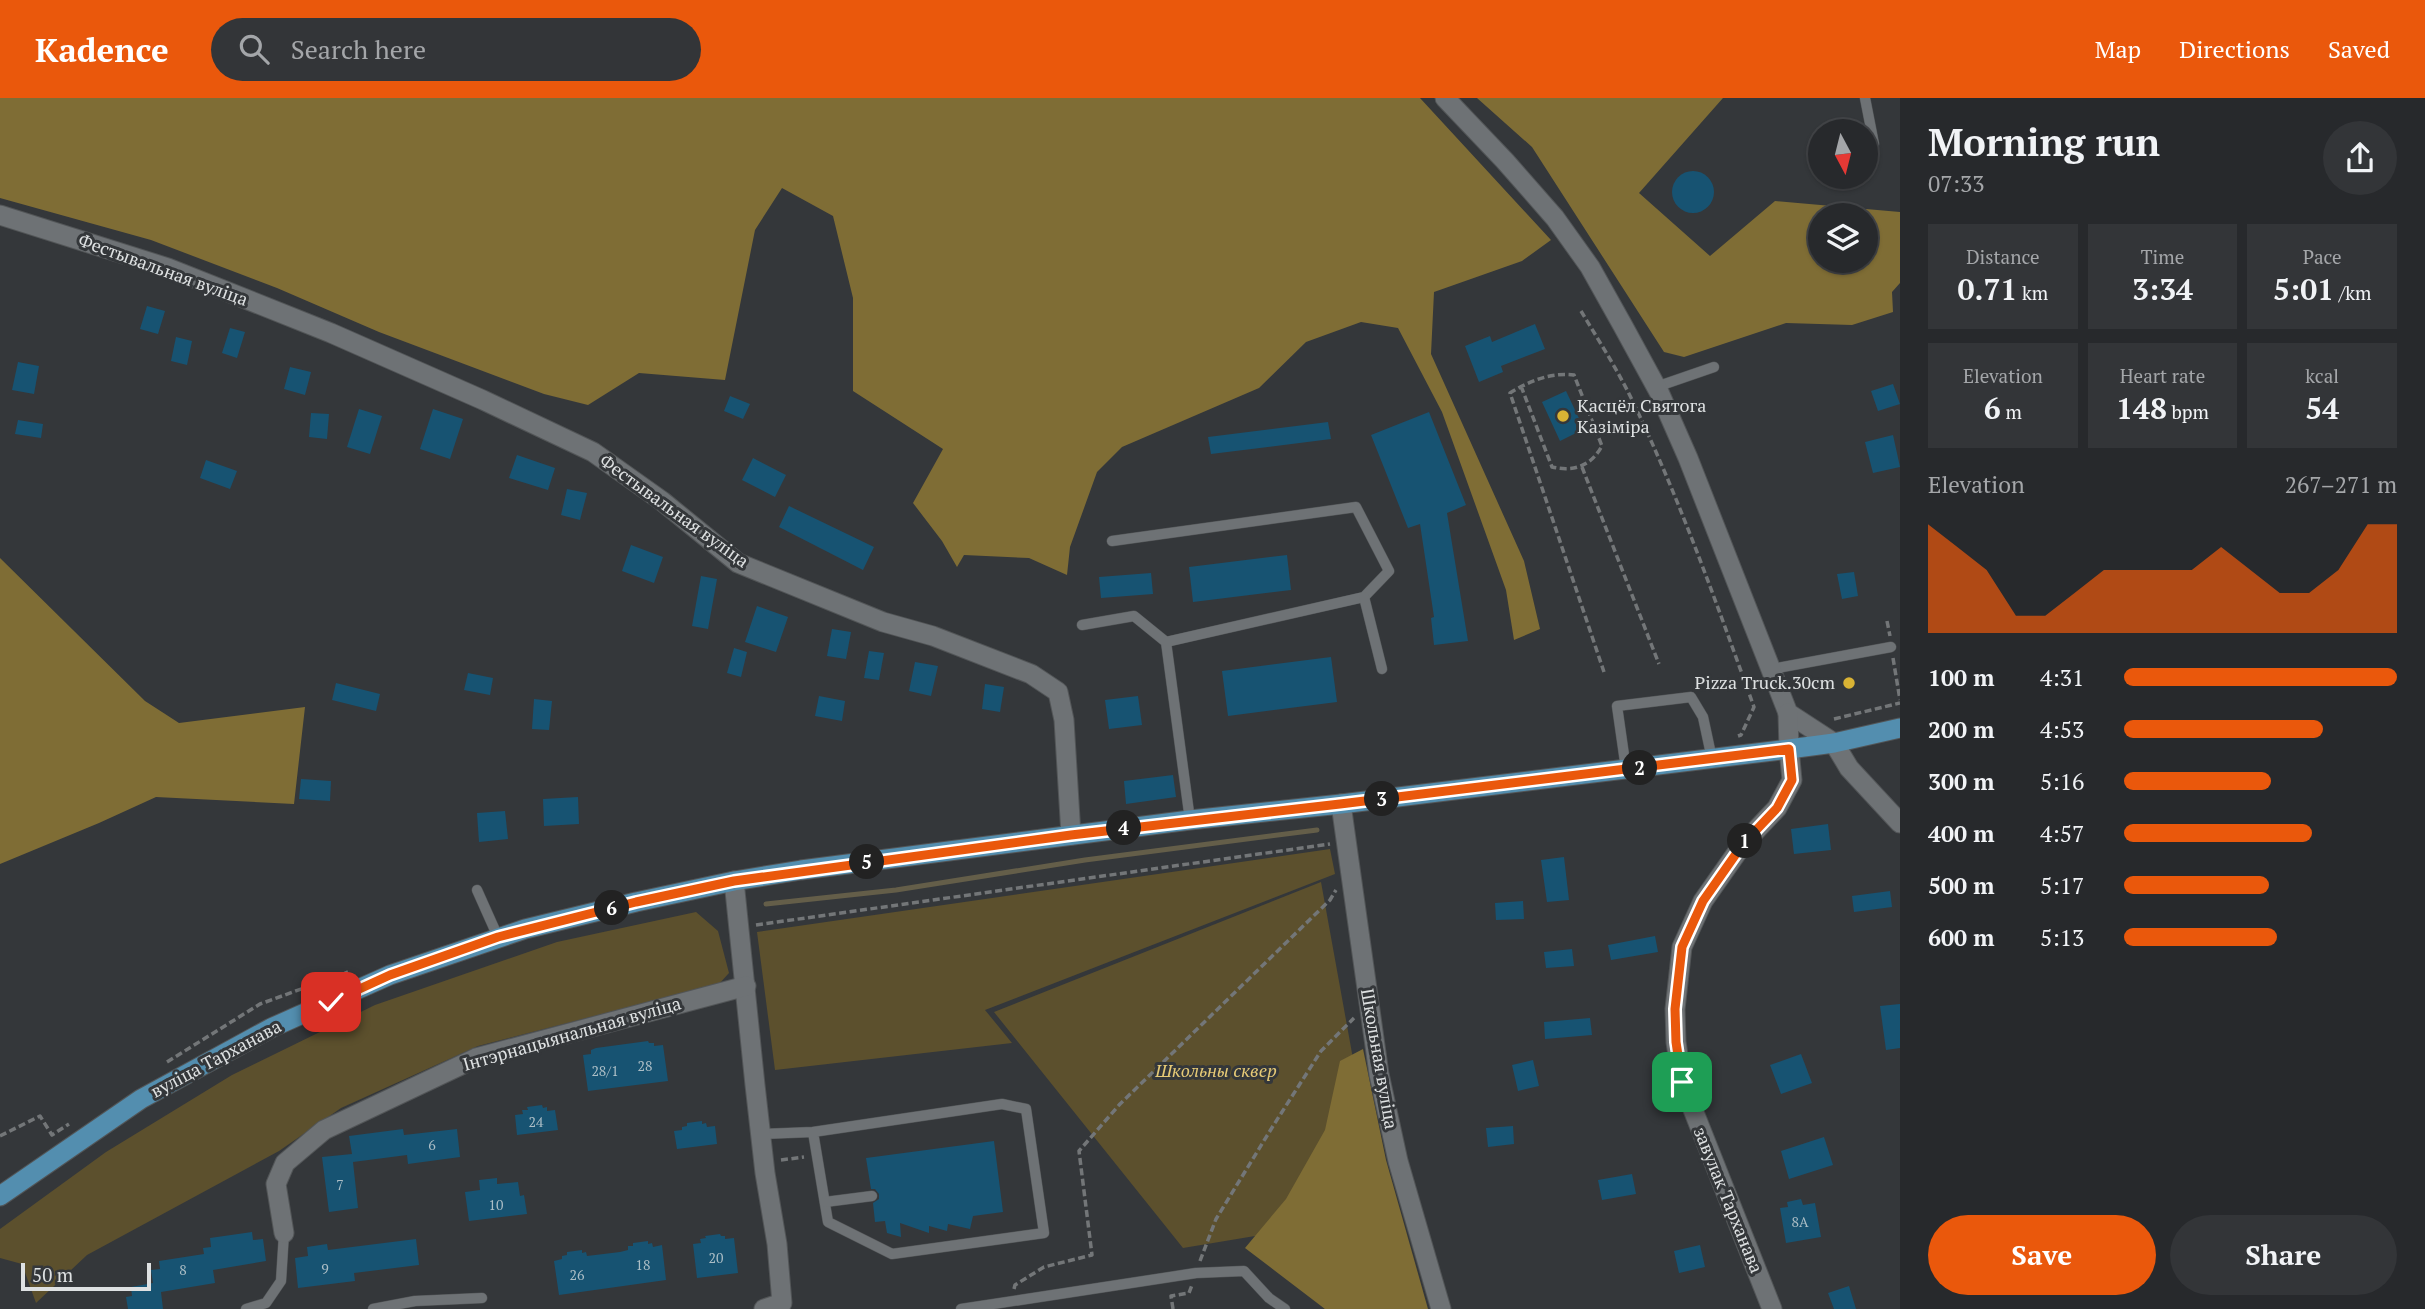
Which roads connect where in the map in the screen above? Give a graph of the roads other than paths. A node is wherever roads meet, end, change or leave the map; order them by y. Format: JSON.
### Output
{"nodes":[{"id":1,"x":1446,"y":98,"type":"edge"},
{"id":2,"x":1866,"y":98,"type":"edge"},
{"id":3,"x":1870,"y":119,"type":"edge"},
{"id":4,"x":0,"y":215,"type":"edge"},
{"id":5,"x":1714,"y":367,"type":"dead end"},
{"id":6,"x":1656,"y":387,"type":"junction"},
{"id":7,"x":1112,"y":541,"type":"dead end"},
{"id":8,"x":1364,"y":597,"type":"junction"},
{"id":9,"x":1082,"y":625,"type":"dead end"},
{"id":10,"x":1166,"y":642,"type":"junction"},
{"id":11,"x":1891,"y":646,"type":"dead end"},
{"id":12,"x":1382,"y":669,"type":"dead end"},
{"id":13,"x":1772,"y":669,"type":"junction"},
{"id":14,"x":1788,"y":713,"type":"junction"},
{"id":15,"x":1900,"y":728,"type":"edge"},
{"id":16,"x":1834,"y":743,"type":"junction"},
{"id":17,"x":1789,"y":749,"type":"junction"},
{"id":18,"x":1710,"y":750,"type":"junction"},
{"id":19,"x":1626,"y":769,"type":"junction"},
{"id":20,"x":1340,"y":804,"type":"junction"},
{"id":21,"x":1191,"y":820,"type":"junction"},
{"id":22,"x":1900,"y":823,"type":"edge"},
{"id":23,"x":1071,"y":835,"type":"junction"},
{"id":24,"x":734,"y":881,"type":"junction"},
{"id":25,"x":477,"y":890,"type":"dead end"},
{"id":26,"x":498,"y":937,"type":"junction"},
{"id":27,"x":746,"y":986,"type":"junction"},
{"id":28,"x":813,"y":1132,"type":"junction"},
{"id":29,"x":762,"y":1134,"type":"junction"},
{"id":30,"x":0,"y":1196,"type":"edge"},
{"id":31,"x":872,"y":1196,"type":"dead end"},
{"id":32,"x":825,"y":1202,"type":"junction"},
{"id":33,"x":284,"y":1233,"type":"joint"},
{"id":34,"x":482,"y":1298,"type":"dead end"},
{"id":35,"x":266,"y":1303,"type":"junction"},
{"id":36,"x":246,"y":1309,"type":"edge"},
{"id":37,"x":277,"y":1309,"type":"edge"},
{"id":38,"x":373,"y":1309,"type":"edge"},
{"id":39,"x":764,"y":1309,"type":"edge"},
{"id":40,"x":961,"y":1309,"type":"edge"},
{"id":41,"x":1285,"y":1309,"type":"edge"},
{"id":42,"x":1441,"y":1309,"type":"edge"},
{"id":43,"x":1772,"y":1309,"type":"edge"}],
"edges":[{"from":1,"to":6,"type":"street","name":"завулак Тарханава"},
{"from":2,"to":3,"type":"lane"},
{"from":4,"to":23,"type":"street","name":"Фестывальная вуліца"},
{"from":5,"to":6,"type":"lane"},
{"from":6,"to":13,"type":"street","name":"завулак Тарханава"},
{"from":7,"to":8,"type":"lane"},
{"from":8,"to":10,"type":"lane"},
{"from":8,"to":12,"type":"lane"},
{"from":9,"to":10,"type":"lane"},
{"from":10,"to":21,"type":"lane"},
{"from":11,"to":13,"type":"lane"},
{"from":13,"to":14,"type":"street","name":"завулак Тарханава"},
{"from":14,"to":16,"type":"street"},
{"from":14,"to":17,"type":"street","name":"завулак Тарханава"},
{"from":15,"to":16,"type":"main road","name":"вуліца Тарханава"},
{"from":16,"to":17,"type":"main road","name":"вуліца Тарханава"},
{"from":16,"to":22,"type":"street"},
{"from":17,"to":18,"type":"main road","name":"вуліца Тарханава"},
{"from":17,"to":43,"type":"street","name":"завулак Тарханава"},
{"from":18,"to":19,"type":"main road","name":"вуліца Тарханава"},
{"from":18,"to":19,"type":"lane"},
{"from":19,"to":20,"type":"main road","name":"вуліца Тарханава"},
{"from":20,"to":21,"type":"main road","name":"вуліца Тарханава"},
{"from":20,"to":42,"type":"street","name":"Школьная вуліца"},
{"from":21,"to":23,"type":"main road","name":"вуліца Тарханава"},
{"from":23,"to":24,"type":"main road","name":"вуліца Тарханава"},
{"from":24,"to":26,"type":"main road","name":"вуліца Тарханава"},
{"from":24,"to":27,"type":"street"},
{"from":25,"to":26,"type":"lane"},
{"from":26,"to":30,"type":"main road","name":"вуліца Тарханава"},
{"from":27,"to":29,"type":"street"},
{"from":27,"to":33,"type":"street","name":"Інтэрнацыянальная вуліца"},
{"from":28,"to":29,"type":"lane"},
{"from":28,"to":32,"type":"lane"},
{"from":28,"to":32,"type":"lane"},
{"from":29,"to":39,"type":"street"},
{"from":31,"to":32,"type":"lane"},
{"from":33,"to":35,"type":"lane"},
{"from":34,"to":38,"type":"lane"},
{"from":35,"to":36,"type":"lane"},
{"from":35,"to":37,"type":"lane"},
{"from":40,"to":41,"type":"lane"}]}
